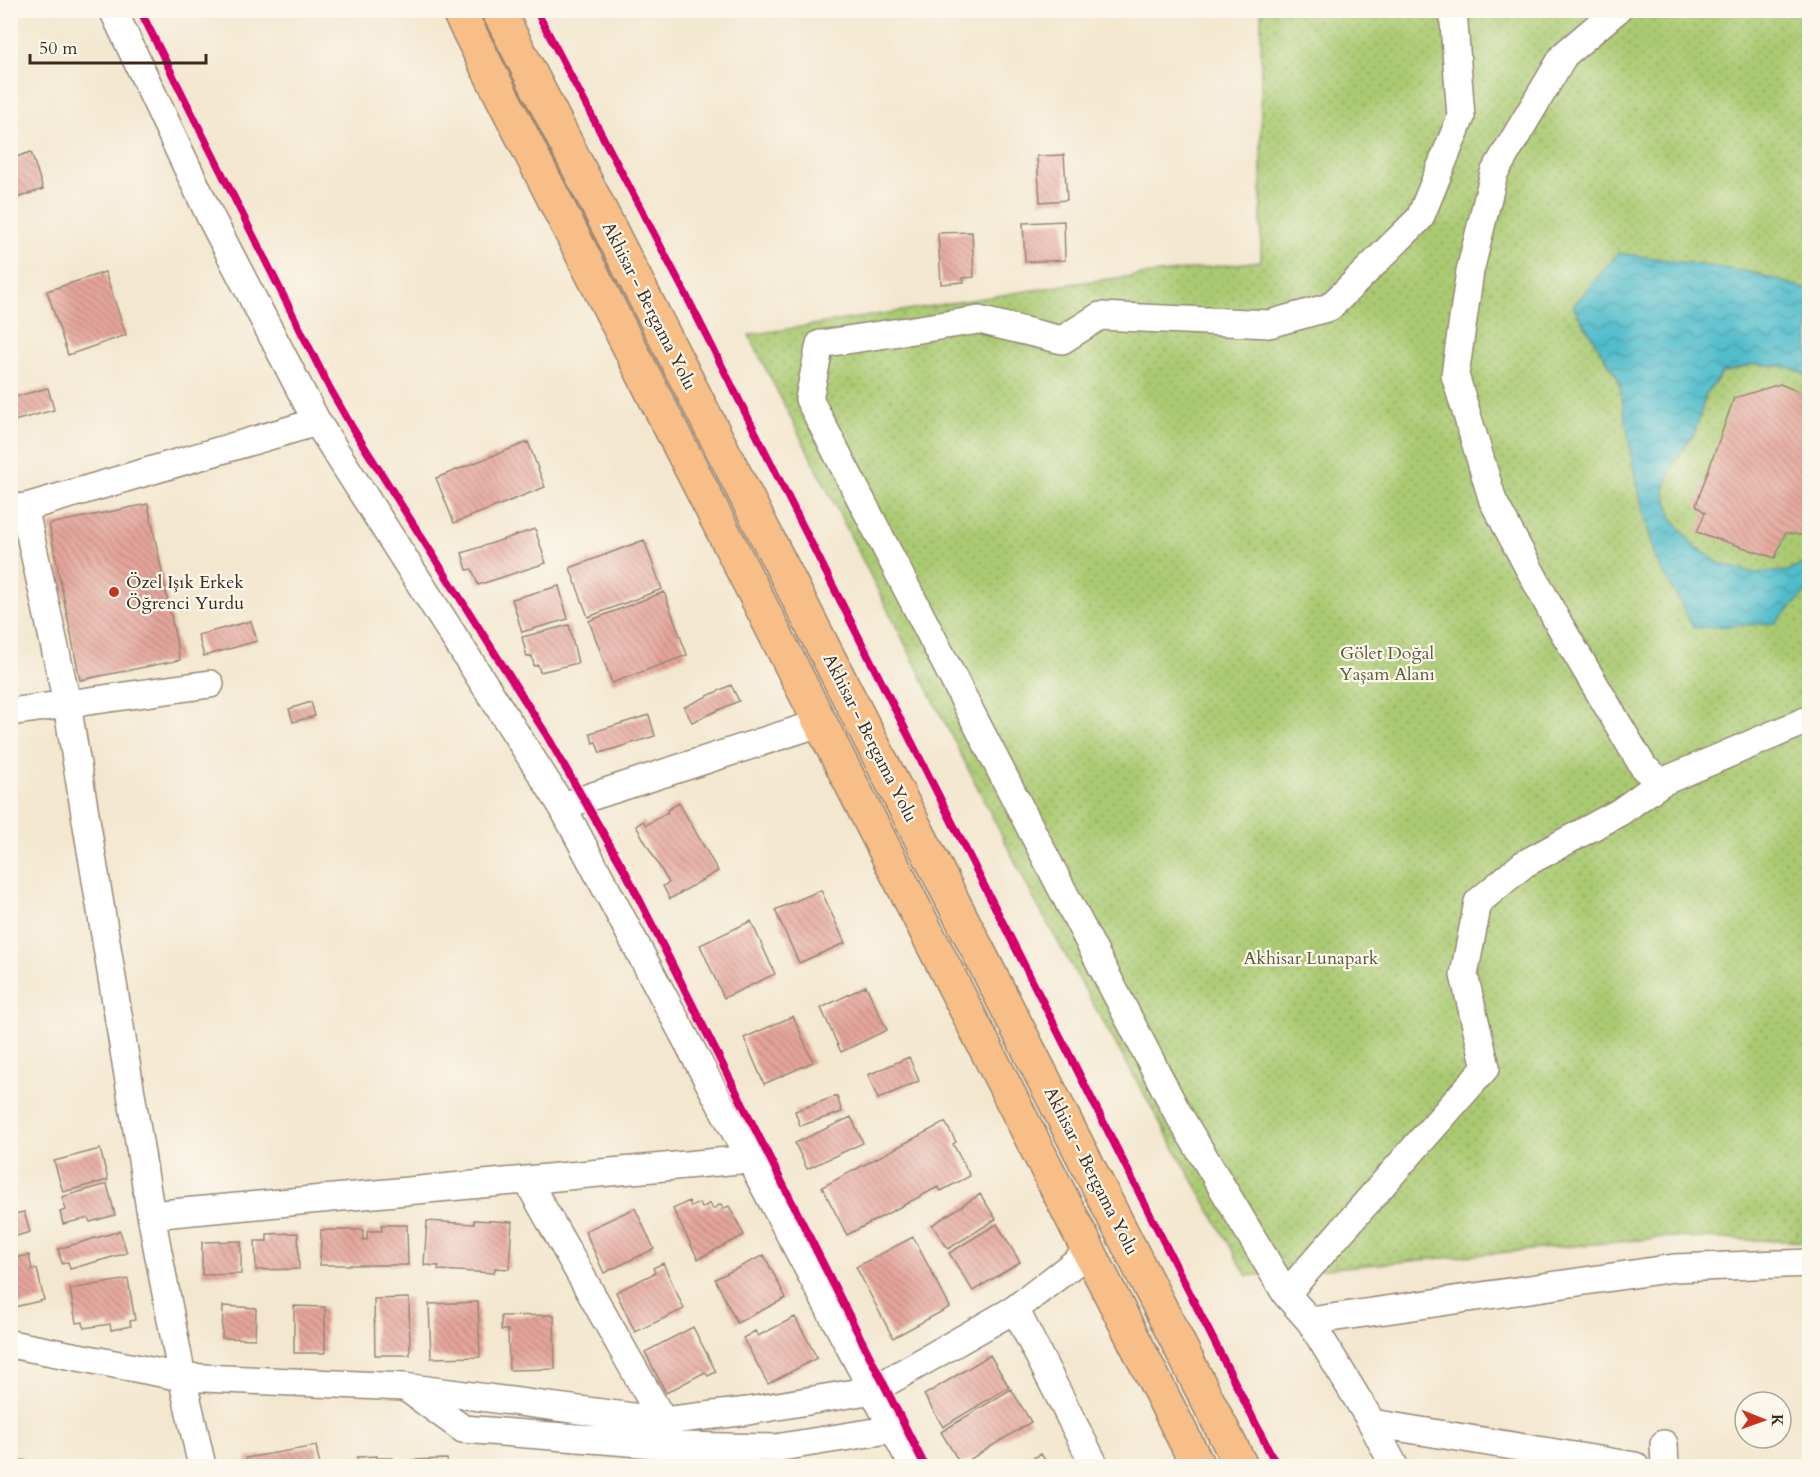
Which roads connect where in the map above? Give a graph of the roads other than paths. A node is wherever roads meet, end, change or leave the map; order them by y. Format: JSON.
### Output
{"nodes":[{"id":1,"x":113,"y":10,"type":"edge"},
{"id":2,"x":458,"y":10,"type":"edge"},
{"id":3,"x":498,"y":10,"type":"edge"},
{"id":4,"x":1453,"y":10,"type":"edge"},
{"id":5,"x":1617,"y":10,"type":"edge"},
{"id":6,"x":317,"y":422,"type":"junction"},
{"id":7,"x":20,"y":507,"type":"edge"},
{"id":8,"x":210,"y":684,"type":"dead end"},
{"id":9,"x":66,"y":703,"type":"junction"},
{"id":10,"x":10,"y":712,"type":"edge"},
{"id":11,"x":1809,"y":719,"type":"edge"},
{"id":12,"x":820,"y":723,"type":"junction"},
{"id":13,"x":1662,"y":782,"type":"junction"},
{"id":14,"x":562,"y":806,"type":"junction"},
{"id":15,"x":750,"y":1159,"type":"junction"},
{"id":16,"x":527,"y":1180,"type":"junction"},
{"id":17,"x":151,"y":1215,"type":"junction"},
{"id":18,"x":1089,"y":1252,"type":"junction"},
{"id":19,"x":1809,"y":1263,"type":"edge"},
{"id":20,"x":1286,"y":1294,"type":"junction"},
{"id":21,"x":1015,"y":1309,"type":"junction"},
{"id":22,"x":1310,"y":1321,"type":"junction"},
{"id":23,"x":10,"y":1344,"type":"edge"},
{"id":24,"x":182,"y":1377,"type":"junction"},
{"id":25,"x":404,"y":1387,"type":"junction"},
{"id":26,"x":873,"y":1390,"type":"junction"},
{"id":27,"x":663,"y":1421,"type":"junction"},
{"id":28,"x":1372,"y":1423,"type":"junction"},
{"id":29,"x":894,"y":1429,"type":"junction"},
{"id":30,"x":684,"y":1456,"type":"edge"},
{"id":31,"x":202,"y":1467,"type":"edge"},
{"id":32,"x":913,"y":1467,"type":"edge"},
{"id":33,"x":1095,"y":1467,"type":"edge"},
{"id":34,"x":1198,"y":1467,"type":"edge"},
{"id":35,"x":1241,"y":1467,"type":"edge"},
{"id":36,"x":1394,"y":1467,"type":"edge"},
{"id":37,"x":1635,"y":1467,"type":"edge"}],
"edges":[{"from":1,"to":6,"type":"street"},
{"from":2,"to":12,"type":"main road","name":"Akhisar - Bergama Yolu"},
{"from":3,"to":35,"type":"main road","name":"Akhisar - Bergama Yolu"},
{"from":4,"to":20,"type":"street"},
{"from":5,"to":13,"type":"street"},
{"from":6,"to":7,"type":"street"},
{"from":6,"to":14,"type":"street"},
{"from":7,"to":9,"type":"street"},
{"from":8,"to":9,"type":"street"},
{"from":9,"to":10,"type":"street"},
{"from":9,"to":17,"type":"street"},
{"from":11,"to":13,"type":"street"},
{"from":12,"to":14,"type":"street"},
{"from":12,"to":18,"type":"main road","name":"Akhisar - Bergama Yolu"},
{"from":13,"to":20,"type":"street"},
{"from":14,"to":15,"type":"street"},
{"from":15,"to":16,"type":"street"},
{"from":15,"to":26,"type":"street"},
{"from":16,"to":17,"type":"street"},
{"from":16,"to":27,"type":"street"},
{"from":17,"to":24,"type":"street"},
{"from":18,"to":21,"type":"street"},
{"from":18,"to":34,"type":"main road","name":"Akhisar - Bergama Yolu"},
{"from":19,"to":22,"type":"street"},
{"from":20,"to":22,"type":"street"},
{"from":21,"to":26,"type":"street"},
{"from":21,"to":33,"type":"street"},
{"from":22,"to":28,"type":"street"},
{"from":23,"to":24,"type":"street"},
{"from":24,"to":25,"type":"street"},
{"from":24,"to":31,"type":"street"},
{"from":25,"to":27,"type":"street"},
{"from":25,"to":30,"type":"street"},
{"from":26,"to":27,"type":"street"},
{"from":26,"to":29,"type":"street"},
{"from":28,"to":36,"type":"street"},
{"from":28,"to":37,"type":"street"},
{"from":29,"to":30,"type":"street"},
{"from":29,"to":32,"type":"street"}]}
